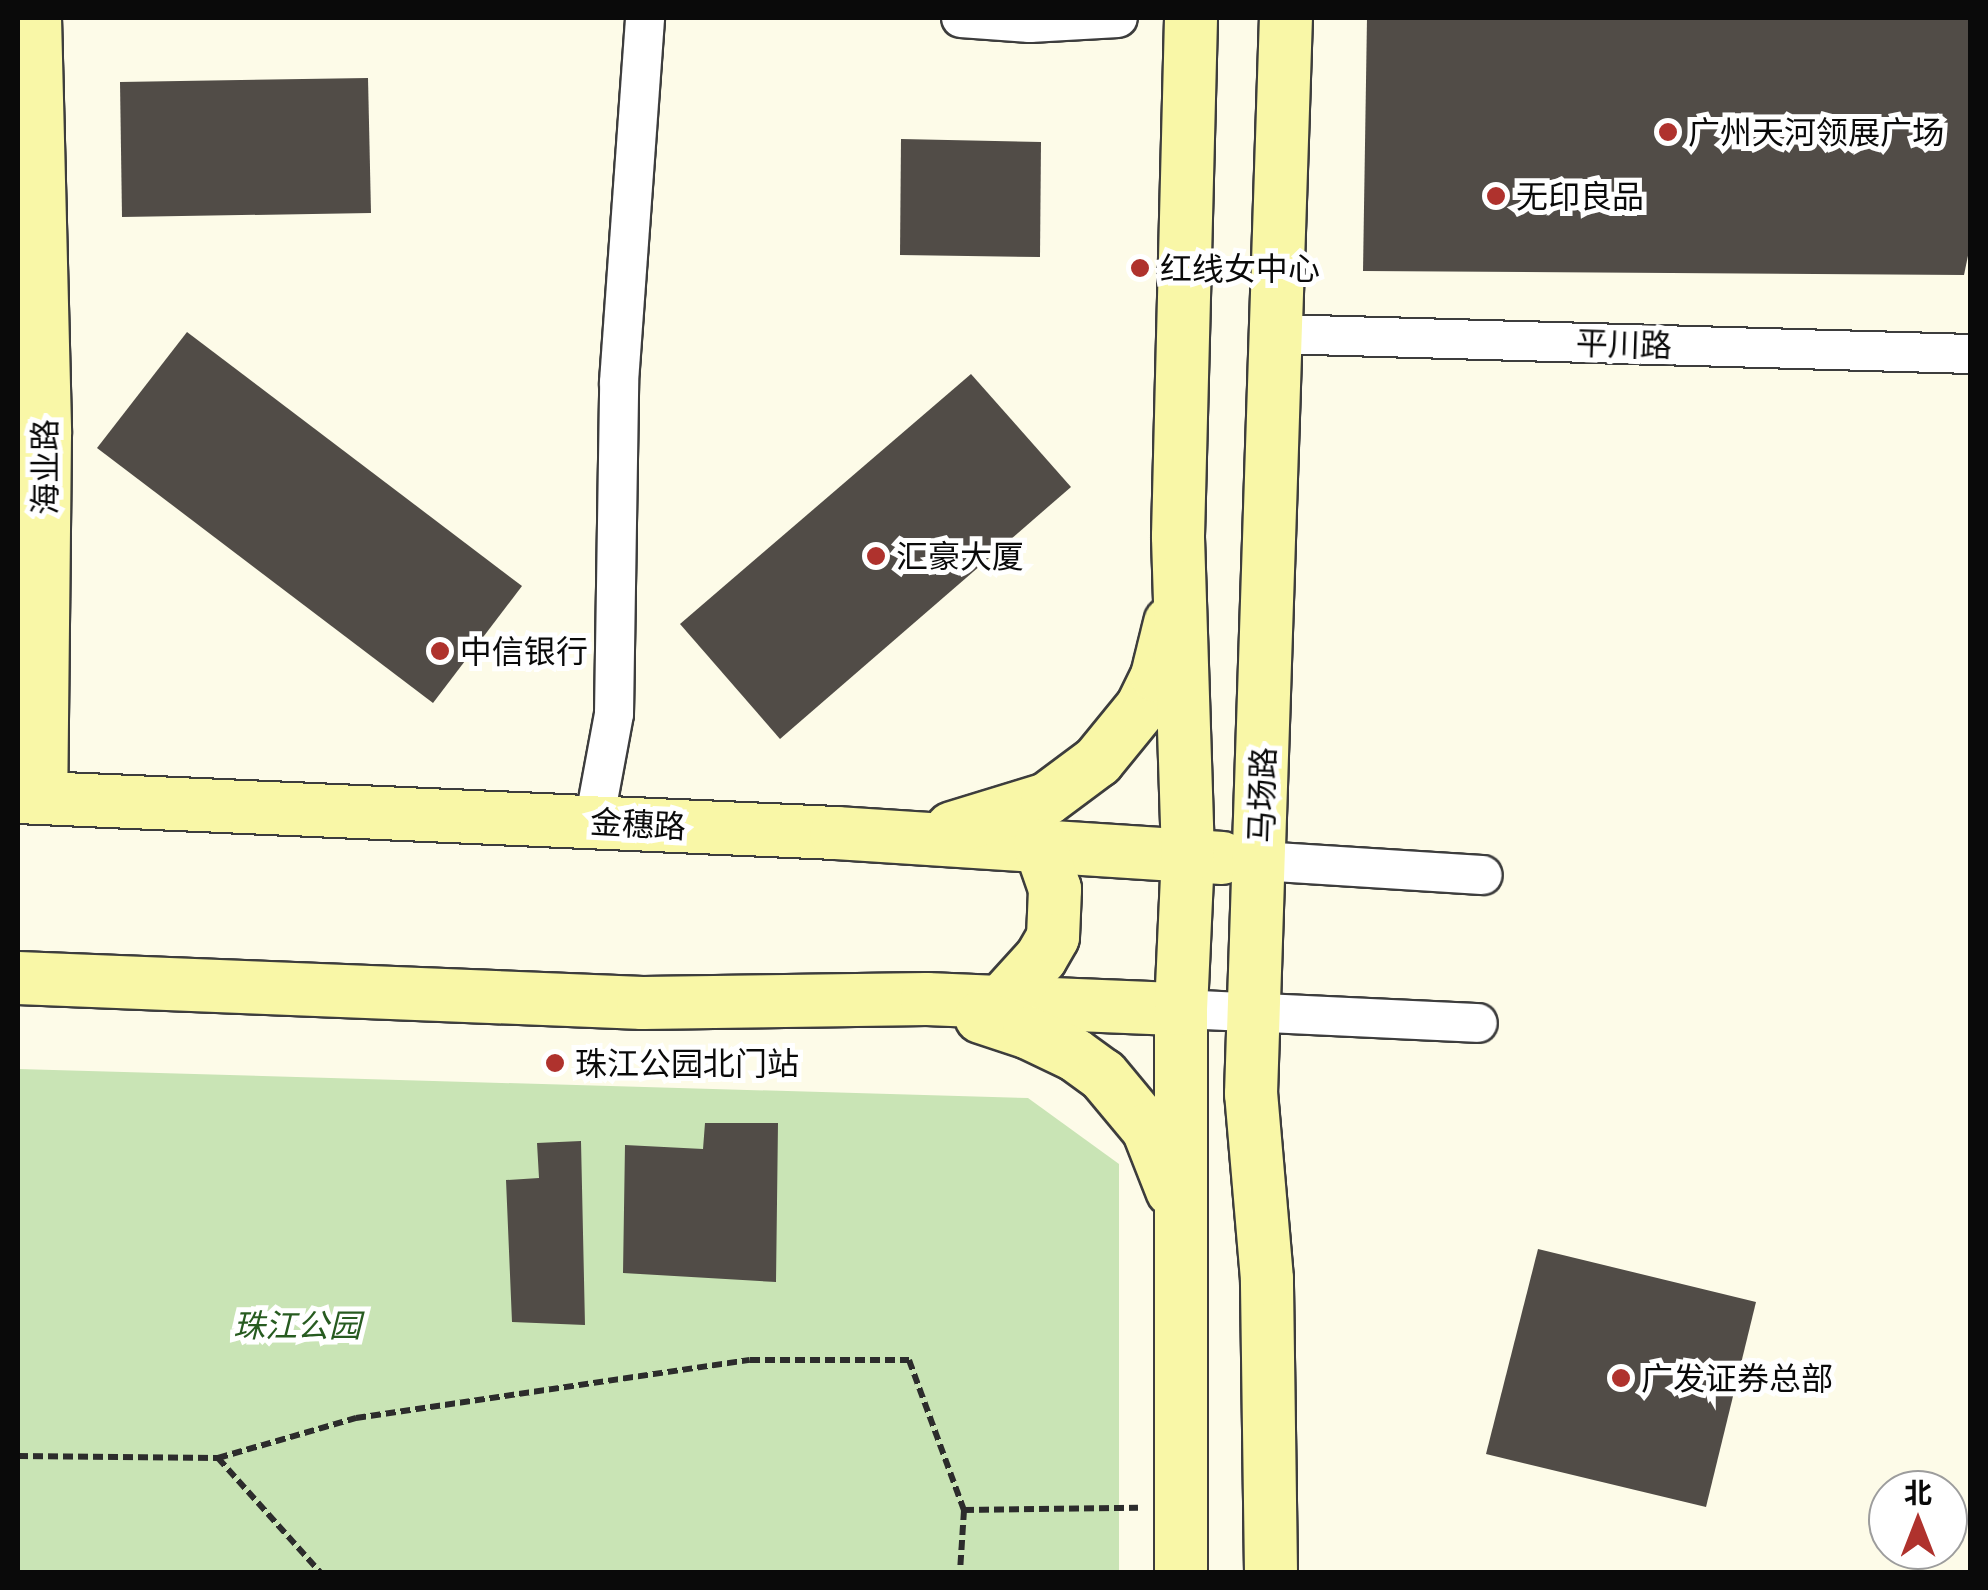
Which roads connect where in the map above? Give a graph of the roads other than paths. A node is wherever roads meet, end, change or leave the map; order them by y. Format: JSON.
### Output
{"nodes":[{"id":1,"x":36,"y":18,"type":"edge"},
{"id":2,"x":645,"y":18,"type":"edge"},
{"id":3,"x":961,"y":18,"type":"edge"},
{"id":4,"x":1118,"y":18,"type":"edge"},
{"id":5,"x":1191,"y":18,"type":"edge"},
{"id":6,"x":1286,"y":18,"type":"edge"},
{"id":7,"x":1277,"y":334,"type":"junction"},
{"id":8,"x":1970,"y":354,"type":"edge"},
{"id":9,"x":1180,"y":582,"type":"junction"},
{"id":10,"x":1184,"y":658,"type":"junction"},
{"id":11,"x":1267,"y":661,"type":"junction"},
{"id":12,"x":29,"y":797,"type":"edge"},
{"id":13,"x":594,"y":822,"type":"junction"},
{"id":14,"x":911,"y":837,"type":"junction"},
{"id":15,"x":1040,"y":846,"type":"junction"},
{"id":16,"x":1188,"y":856,"type":"junction"},
{"id":17,"x":1259,"y":861,"type":"junction"},
{"id":18,"x":1483,"y":875,"type":"dead end"},
{"id":19,"x":18,"y":978,"type":"edge"},
{"id":20,"x":927,"y":1000,"type":"junction"},
{"id":21,"x":1001,"y":1002,"type":"junction"},
{"id":22,"x":1181,"y":1009,"type":"junction"},
{"id":23,"x":1254,"y":1013,"type":"junction"},
{"id":24,"x":1478,"y":1023,"type":"dead end"},
{"id":25,"x":1256,"y":1179,"type":"junction"},
{"id":26,"x":1182,"y":1201,"type":"junction"},
{"id":27,"x":1181,"y":1572,"type":"edge"},
{"id":28,"x":1270,"y":1572,"type":"edge"}],
"edges":[{"from":1,"to":12,"type":"main road","name":"海业路"},
{"from":2,"to":13,"type":"street"},
{"from":3,"to":4,"type":"street"},
{"from":5,"to":9,"type":"main road"},
{"from":6,"to":7,"type":"main road","name":"马场路"},
{"from":7,"to":8,"type":"street","name":"平川路"},
{"from":7,"to":11,"type":"main road","name":"马场路"},
{"from":9,"to":10,"type":"main road"},
{"from":9,"to":14,"type":"main road"},
{"from":10,"to":11,"type":"main road"},
{"from":10,"to":16,"type":"main road"},
{"from":11,"to":17,"type":"main road","name":"马场路"},
{"from":12,"to":13,"type":"main road","name":"金穗路"},
{"from":13,"to":14,"type":"main road","name":"金穗路"},
{"from":14,"to":15,"type":"main road","name":"金穗路"},
{"from":15,"to":16,"type":"main road","name":"金穗路"},
{"from":15,"to":21,"type":"main road"},
{"from":16,"to":17,"type":"main road","name":"金穗路"},
{"from":16,"to":22,"type":"main road"},
{"from":17,"to":18,"type":"street"},
{"from":17,"to":23,"type":"main road","name":"马场路"},
{"from":19,"to":20,"type":"main road"},
{"from":20,"to":21,"type":"main road"},
{"from":20,"to":26,"type":"main road"},
{"from":21,"to":22,"type":"main road"},
{"from":22,"to":23,"type":"street"},
{"from":22,"to":26,"type":"main road"},
{"from":23,"to":24,"type":"street"},
{"from":23,"to":25,"type":"main road","name":"马场路"},
{"from":25,"to":26,"type":"main road"},
{"from":25,"to":28,"type":"main road","name":"马场路"},
{"from":26,"to":27,"type":"main road"}]}
